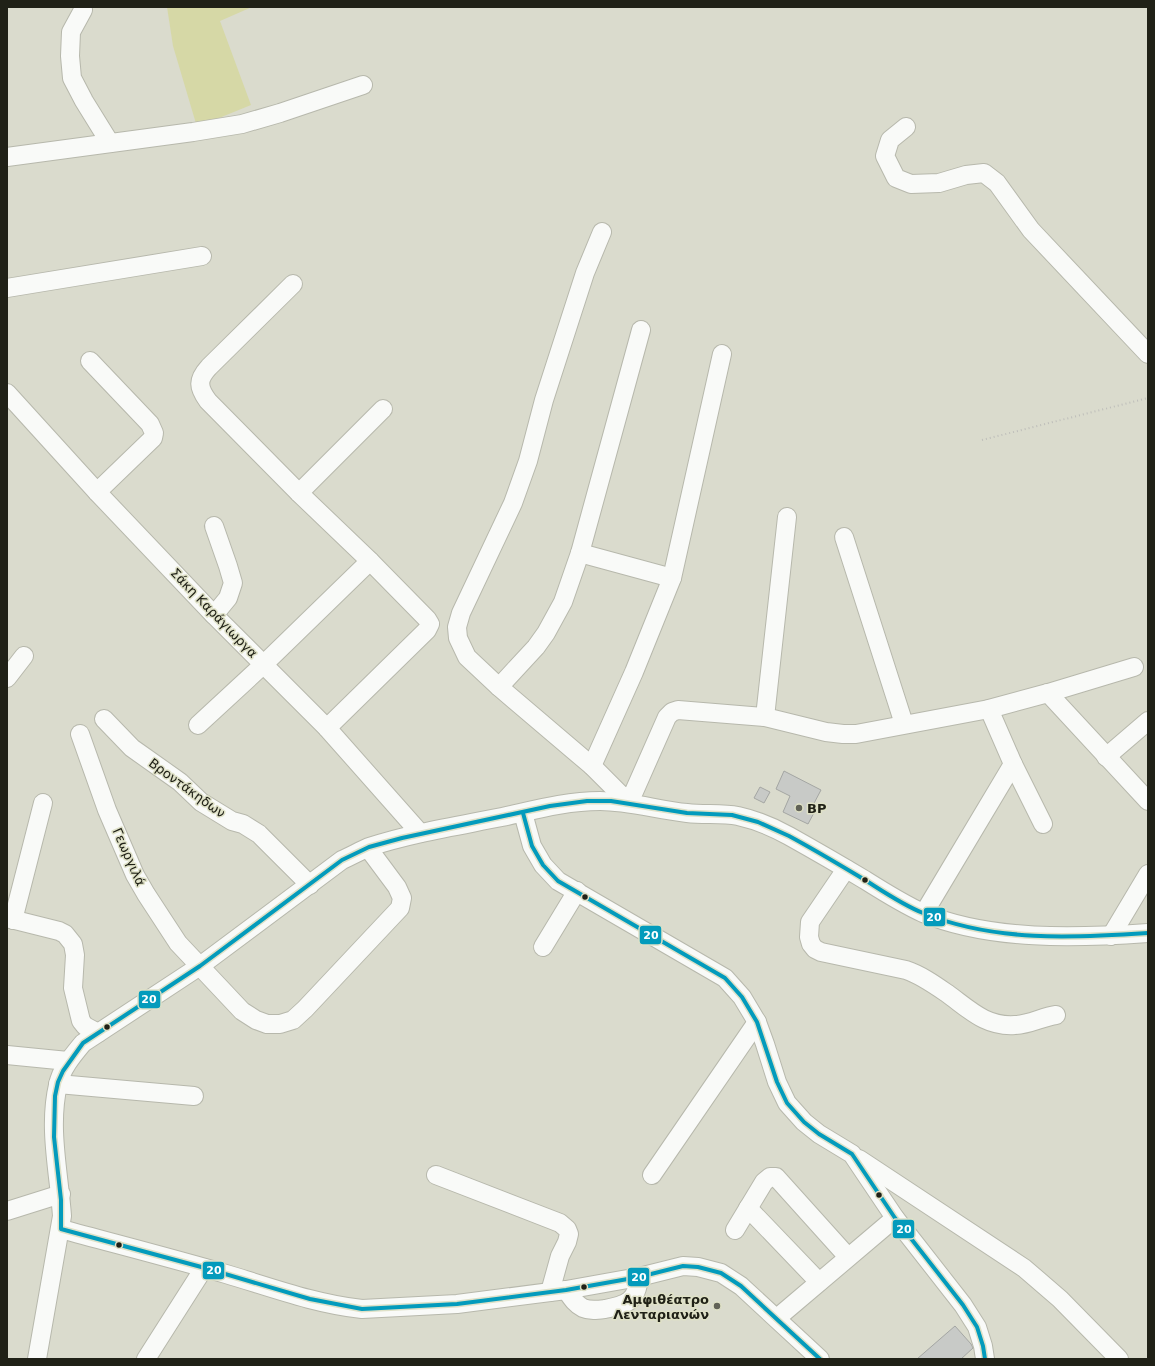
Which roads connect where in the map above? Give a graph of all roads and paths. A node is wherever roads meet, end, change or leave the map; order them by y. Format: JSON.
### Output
{"nodes":[{"id":1,"x":83,"y":10,"type":"dead end"},
{"id":2,"x":363,"y":85,"type":"dead end"},
{"id":3,"x":906,"y":127,"type":"dead end"},
{"id":4,"x":110,"y":143,"type":"junction"},
{"id":5,"x":7,"y":157,"type":"edge"},
{"id":6,"x":602,"y":232,"type":"dead end"},
{"id":7,"x":202,"y":256,"type":"dead end"},
{"id":8,"x":293,"y":284,"type":"dead end"},
{"id":9,"x":7,"y":288,"type":"edge"},
{"id":10,"x":641,"y":330,"type":"dead end"},
{"id":11,"x":722,"y":354,"type":"dead end"},
{"id":12,"x":1148,"y":354,"type":"edge"},
{"id":13,"x":90,"y":361,"type":"dead end"},
{"id":14,"x":7,"y":393,"type":"edge"},
{"id":15,"x":1148,"y":398,"type":"edge"},
{"id":16,"x":383,"y":409,"type":"dead end"},
{"id":17,"x":982,"y":440,"type":"dead end"},
{"id":18,"x":97,"y":492,"type":"junction"},
{"id":19,"x":299,"y":493,"type":"junction"},
{"id":20,"x":787,"y":517,"type":"dead end"},
{"id":21,"x":214,"y":526,"type":"dead end"},
{"id":22,"x":844,"y":537,"type":"dead end"},
{"id":23,"x":580,"y":553,"type":"junction"},
{"id":24,"x":370,"y":560,"type":"junction"},
{"id":25,"x":672,"y":578,"type":"junction"},
{"id":26,"x":214,"y":614,"type":"junction"},
{"id":27,"x":24,"y":656,"type":"dead end"},
{"id":28,"x":264,"y":664,"type":"junction"},
{"id":29,"x":1134,"y":667,"type":"dead end"},
{"id":30,"x":7,"y":678,"type":"edge"},
{"id":31,"x":499,"y":687,"type":"junction"},
{"id":32,"x":1048,"y":693,"type":"junction"},
{"id":33,"x":989,"y":709,"type":"junction"},
{"id":34,"x":765,"y":717,"type":"junction"},
{"id":35,"x":104,"y":719,"type":"dead end"},
{"id":36,"x":1148,"y":721,"type":"edge"},
{"id":37,"x":904,"y":724,"type":"junction"},
{"id":38,"x":198,"y":725,"type":"dead end"},
{"id":39,"x":327,"y":728,"type":"junction"},
{"id":40,"x":80,"y":734,"type":"dead end"},
{"id":41,"x":1106,"y":756,"type":"junction"},
{"id":42,"x":1013,"y":764,"type":"junction"},
{"id":43,"x":592,"y":766,"type":"junction"},
{"id":44,"x":1148,"y":801,"type":"edge"},
{"id":45,"x":43,"y":803,"type":"dead end"},
{"id":46,"x":629,"y":803,"type":"junction"},
{"id":47,"x":523,"y":813,"type":"junction"},
{"id":48,"x":1043,"y":824,"type":"dead end"},
{"id":49,"x":420,"y":833,"type":"junction"},
{"id":50,"x":368,"y":848,"type":"junction"},
{"id":51,"x":846,"y":869,"type":"junction"},
{"id":52,"x":1148,"y":874,"type":"edge"},
{"id":53,"x":310,"y":885,"type":"junction"},
{"id":54,"x":577,"y":891,"type":"junction"},
{"id":55,"x":924,"y":913,"type":"junction"},
{"id":56,"x":10,"y":919,"type":"edge"},
{"id":57,"x":1148,"y":933,"type":"edge"},
{"id":58,"x":1111,"y":936,"type":"junction"},
{"id":59,"x":543,"y":947,"type":"dead end"},
{"id":60,"x":200,"y":966,"type":"junction"},
{"id":61,"x":1056,"y":1015,"type":"dead end"},
{"id":62,"x":757,"y":1022,"type":"junction"},
{"id":63,"x":98,"y":1033,"type":"junction"},
{"id":64,"x":7,"y":1055,"type":"edge"},
{"id":65,"x":68,"y":1061,"type":"junction"},
{"id":66,"x":58,"y":1084,"type":"junction"},
{"id":67,"x":194,"y":1096,"type":"dead end"},
{"id":68,"x":852,"y":1154,"type":"junction"},
{"id":69,"x":436,"y":1174,"type":"dead end"},
{"id":70,"x":652,"y":1175,"type":"dead end"},
{"id":71,"x":61,"y":1194,"type":"junction"},
{"id":72,"x":748,"y":1208,"type":"junction"},
{"id":73,"x":7,"y":1211,"type":"edge"},
{"id":74,"x":895,"y":1218,"type":"junction"},
{"id":75,"x":61,"y":1229,"type":"junction"},
{"id":76,"x":735,"y":1230,"type":"dead end"},
{"id":77,"x":848,"y":1257,"type":"junction"},
{"id":78,"x":204,"y":1268,"type":"junction"},
{"id":79,"x":639,"y":1277,"type":"junction"},
{"id":80,"x":819,"y":1282,"type":"junction"},
{"id":81,"x":558,"y":1291,"type":"junction"},
{"id":82,"x":777,"y":1318,"type":"junction"},
{"id":83,"x":37,"y":1359,"type":"edge"},
{"id":84,"x":146,"y":1359,"type":"edge"},
{"id":85,"x":820,"y":1359,"type":"edge"},
{"id":86,"x":985,"y":1359,"type":"edge"},
{"id":87,"x":1119,"y":1359,"type":"edge"}],
"edges":[{"from":1,"to":4,"type":"street"},
{"from":2,"to":4,"type":"street"},
{"from":3,"to":12,"type":"street"},
{"from":4,"to":5,"type":"street"},
{"from":6,"to":31,"type":"street"},
{"from":7,"to":9,"type":"street"},
{"from":8,"to":19,"type":"street"},
{"from":10,"to":23,"type":"street"},
{"from":11,"to":25,"type":"street"},
{"from":13,"to":18,"type":"street"},
{"from":14,"to":18,"type":"street","name":"Σάκη Καράγιωργα"},
{"from":15,"to":17,"type":"path"},
{"from":16,"to":19,"type":"street"},
{"from":18,"to":26,"type":"street","name":"Σάκη Καράγιωργα"},
{"from":19,"to":24,"type":"street"},
{"from":20,"to":34,"type":"street"},
{"from":21,"to":26,"type":"street"},
{"from":22,"to":37,"type":"street"},
{"from":23,"to":25,"type":"street"},
{"from":23,"to":31,"type":"street"},
{"from":24,"to":28,"type":"street"},
{"from":24,"to":39,"type":"street"},
{"from":25,"to":43,"type":"street"},
{"from":26,"to":28,"type":"street","name":"Σάκη Καράγιωργα"},
{"from":27,"to":30,"type":"street"},
{"from":28,"to":38,"type":"street"},
{"from":28,"to":39,"type":"street","name":"Σάκη Καράγιωργα"},
{"from":29,"to":32,"type":"street"},
{"from":31,"to":43,"type":"street"},
{"from":32,"to":33,"type":"street"},
{"from":32,"to":41,"type":"street"},
{"from":33,"to":37,"type":"street"},
{"from":33,"to":42,"type":"street"},
{"from":34,"to":37,"type":"street"},
{"from":34,"to":46,"type":"street"},
{"from":35,"to":53,"type":"street","name":"Βροντάκηδων"},
{"from":36,"to":41,"type":"street"},
{"from":39,"to":49,"type":"street","name":"Σάκη Καράγιωργα"},
{"from":40,"to":60,"type":"street","name":"Γεωργιλά"},
{"from":41,"to":44,"type":"street"},
{"from":42,"to":48,"type":"street"},
{"from":42,"to":55,"type":"street"},
{"from":43,"to":46,"type":"street"},
{"from":45,"to":56,"type":"street"},
{"from":46,"to":47,"type":"street"},
{"from":46,"to":51,"type":"street"},
{"from":47,"to":49,"type":"street"},
{"from":47,"to":54,"type":"street"},
{"from":49,"to":50,"type":"street"},
{"from":50,"to":53,"type":"street"},
{"from":50,"to":60,"type":"street","name":"Γεωργιλά"},
{"from":51,"to":55,"type":"street"},
{"from":51,"to":61,"type":"street"},
{"from":52,"to":58,"type":"street"},
{"from":53,"to":60,"type":"street"},
{"from":54,"to":59,"type":"street"},
{"from":54,"to":62,"type":"street"},
{"from":55,"to":58,"type":"street"},
{"from":56,"to":63,"type":"street"},
{"from":57,"to":58,"type":"street"},
{"from":60,"to":63,"type":"street"},
{"from":62,"to":68,"type":"street"},
{"from":62,"to":70,"type":"street"},
{"from":63,"to":65,"type":"street"},
{"from":64,"to":65,"type":"street"},
{"from":65,"to":66,"type":"street"},
{"from":66,"to":67,"type":"street"},
{"from":66,"to":71,"type":"street"},
{"from":68,"to":74,"type":"street"},
{"from":68,"to":87,"type":"street"},
{"from":69,"to":81,"type":"street"},
{"from":71,"to":73,"type":"street"},
{"from":71,"to":75,"type":"street"},
{"from":72,"to":76,"type":"street"},
{"from":72,"to":77,"type":"street"},
{"from":72,"to":80,"type":"street"},
{"from":74,"to":77,"type":"street"},
{"from":74,"to":86,"type":"street"},
{"from":75,"to":78,"type":"street"},
{"from":75,"to":83,"type":"street"},
{"from":77,"to":80,"type":"street"},
{"from":78,"to":81,"type":"street"},
{"from":78,"to":84,"type":"street"},
{"from":79,"to":81,"type":"street"},
{"from":79,"to":81,"type":"street"},
{"from":79,"to":82,"type":"street"},
{"from":80,"to":82,"type":"street"},
{"from":82,"to":85,"type":"street"}]}
